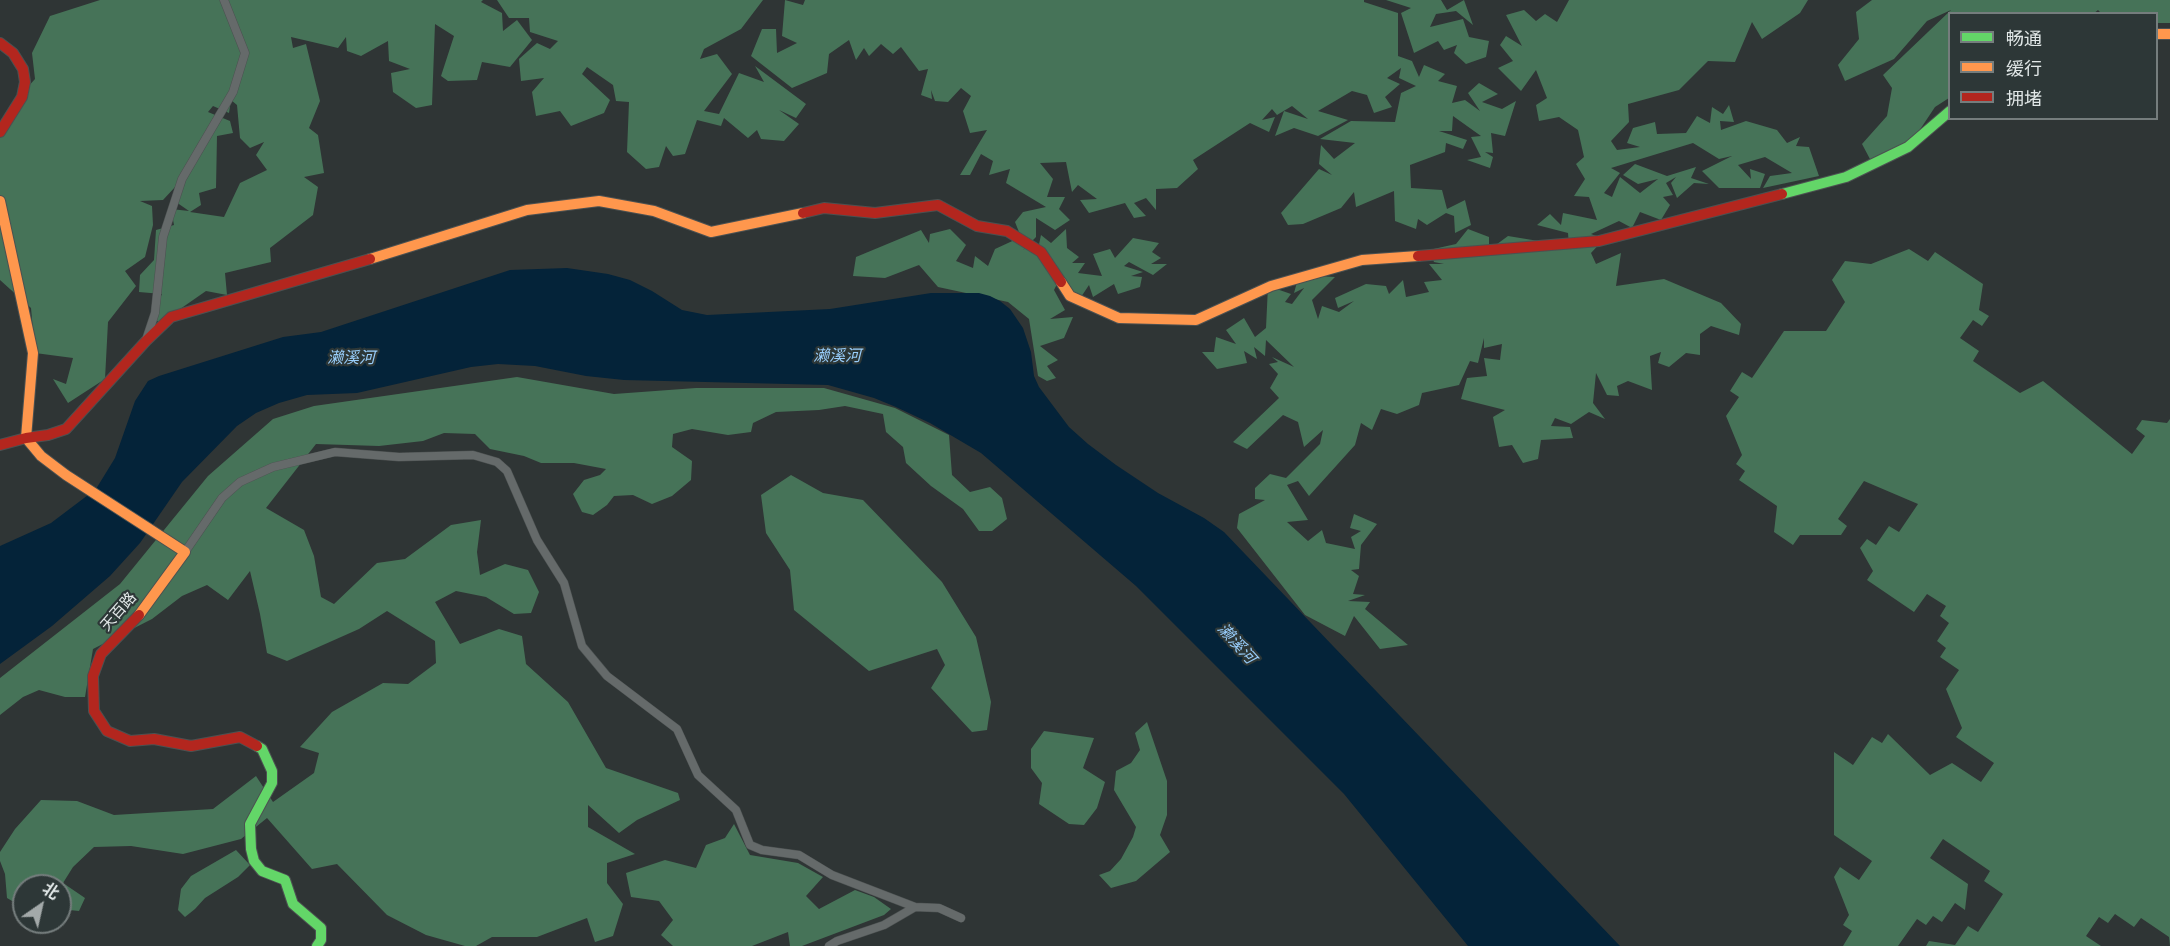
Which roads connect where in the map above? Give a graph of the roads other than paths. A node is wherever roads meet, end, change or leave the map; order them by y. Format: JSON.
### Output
{"nodes":[{"id":1,"x":224,"y":0,"type":"edge"},
{"id":2,"x":0,"y":43,"type":"edge"},
{"id":3,"x":1948,"y":113,"type":"edge"},
{"id":4,"x":0,"y":132,"type":"edge"},
{"id":5,"x":0,"y":201,"type":"edge"},
{"id":6,"x":146,"y":340,"type":"junction"},
{"id":7,"x":26,"y":438,"type":"junction"},
{"id":8,"x":0,"y":445,"type":"edge"},
{"id":9,"x":185,"y":552,"type":"junction"},
{"id":10,"x":915,"y":907,"type":"junction"},
{"id":11,"x":961,"y":918,"type":"dead end"},
{"id":12,"x":317,"y":946,"type":"edge"},
{"id":13,"x":829,"y":946,"type":"edge"}],
"edges":[{"from":1,"to":6,"type":"street"},
{"from":2,"to":4,"type":"street"},
{"from":3,"to":6,"type":"street"},
{"from":5,"to":7,"type":"street"},
{"from":6,"to":7,"type":"street"},
{"from":7,"to":8,"type":"street"},
{"from":7,"to":9,"type":"street"},
{"from":9,"to":10,"type":"street"},
{"from":9,"to":12,"type":"street","name":"天百路"},
{"from":10,"to":11,"type":"street"},
{"from":10,"to":13,"type":"street"}]}
